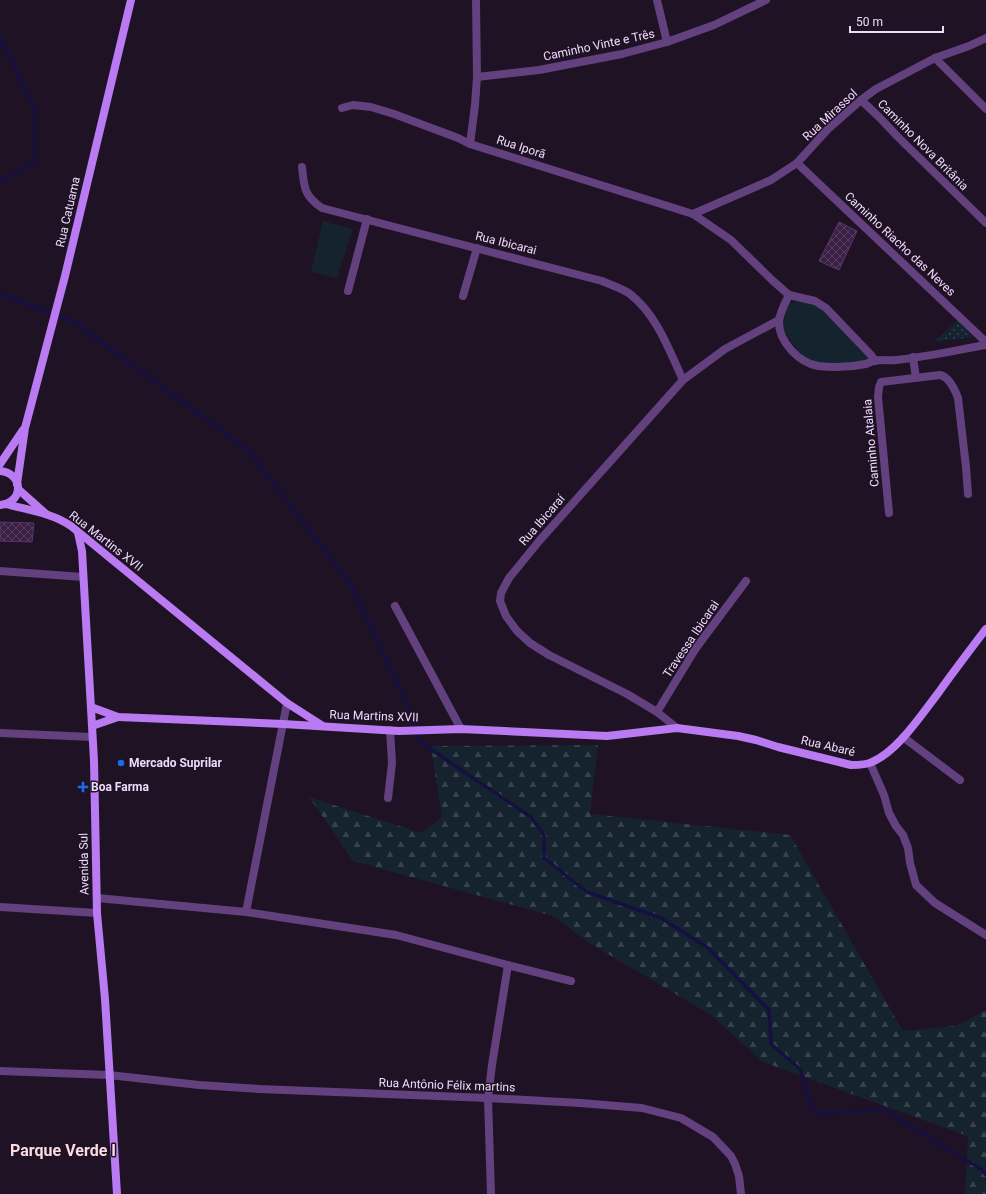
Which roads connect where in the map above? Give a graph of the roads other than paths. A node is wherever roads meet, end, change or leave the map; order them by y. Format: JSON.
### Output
{"nodes":[{"id":1,"x":131,"y":0,"type":"edge"},
{"id":2,"x":476,"y":0,"type":"edge"},
{"id":3,"x":657,"y":0,"type":"edge"},
{"id":4,"x":766,"y":0,"type":"edge"},
{"id":5,"x":986,"y":38,"type":"edge"},
{"id":6,"x":667,"y":42,"type":"junction"},
{"id":7,"x":935,"y":58,"type":"junction"},
{"id":8,"x":477,"y":77,"type":"junction"},
{"id":9,"x":861,"y":100,"type":"junction"},
{"id":10,"x":342,"y":108,"type":"dead end"},
{"id":11,"x":986,"y":109,"type":"edge"},
{"id":12,"x":470,"y":144,"type":"junction"},
{"id":13,"x":797,"y":163,"type":"junction"},
{"id":14,"x":302,"y":167,"type":"dead end"},
{"id":15,"x":693,"y":214,"type":"junction"},
{"id":16,"x":367,"y":219,"type":"junction"},
{"id":17,"x":986,"y":223,"type":"edge"},
{"id":18,"x":477,"y":248,"type":"junction"},
{"id":19,"x":348,"y":291,"type":"dead end"},
{"id":20,"x":789,"y":295,"type":"junction"},
{"id":21,"x":463,"y":296,"type":"dead end"},
{"id":22,"x":779,"y":320,"type":"junction"},
{"id":23,"x":985,"y":341,"type":"edge"},
{"id":24,"x":913,"y":357,"type":"junction"},
{"id":25,"x":875,"y":361,"type":"junction"},
{"id":26,"x":916,"y":378,"type":"junction"},
{"id":27,"x":683,"y":380,"type":"junction"},
{"id":28,"x":25,"y":428,"type":"junction"},
{"id":29,"x":0,"y":464,"type":"edge"},
{"id":30,"x":0,"y":471,"type":"edge"},
{"id":31,"x":18,"y":486,"type":"junction"},
{"id":32,"x":968,"y":494,"type":"dead end"},
{"id":33,"x":2,"y":505,"type":"edge"},
{"id":34,"x":889,"y":513,"type":"dead end"},
{"id":35,"x":47,"y":514,"type":"junction"},
{"id":36,"x":78,"y":533,"type":"junction"},
{"id":37,"x":0,"y":571,"type":"edge"},
{"id":38,"x":84,"y":576,"type":"junction"},
{"id":39,"x":746,"y":581,"type":"dead end"},
{"id":40,"x":395,"y":606,"type":"dead end"},
{"id":41,"x":986,"y":629,"type":"edge"},
{"id":42,"x":287,"y":703,"type":"junction"},
{"id":43,"x":91,"y":707,"type":"junction"},
{"id":44,"x":657,"y":712,"type":"junction"},
{"id":45,"x":118,"y":717,"type":"junction"},
{"id":46,"x":283,"y":724,"type":"junction"},
{"id":47,"x":92,"y":726,"type":"junction"},
{"id":48,"x":323,"y":727,"type":"junction"},
{"id":49,"x":677,"y":728,"type":"junction"},
{"id":50,"x":461,"y":729,"type":"junction"},
{"id":51,"x":390,"y":730,"type":"junction"},
{"id":52,"x":0,"y":732,"type":"edge"},
{"id":53,"x":92,"y":737,"type":"junction"},
{"id":54,"x":903,"y":737,"type":"junction"},
{"id":55,"x":870,"y":763,"type":"junction"},
{"id":56,"x":960,"y":780,"type":"dead end"},
{"id":57,"x":388,"y":798,"type":"dead end"},
{"id":58,"x":97,"y":898,"type":"junction"},
{"id":59,"x":0,"y":906,"type":"edge"},
{"id":60,"x":246,"y":912,"type":"junction"},
{"id":61,"x":98,"y":913,"type":"junction"},
{"id":62,"x":986,"y":935,"type":"edge"},
{"id":63,"x":508,"y":965,"type":"junction"},
{"id":64,"x":571,"y":980,"type":"dead end"},
{"id":65,"x":0,"y":1071,"type":"edge"},
{"id":66,"x":109,"y":1075,"type":"junction"},
{"id":67,"x":488,"y":1098,"type":"junction"},
{"id":68,"x":117,"y":1194,"type":"edge"},
{"id":69,"x":491,"y":1194,"type":"edge"},
{"id":70,"x":741,"y":1194,"type":"edge"}],
"edges":[{"from":1,"to":28,"type":"street","name":"Rua Catuama"},
{"from":2,"to":8,"type":"street"},
{"from":3,"to":6,"type":"street"},
{"from":4,"to":6,"type":"street","name":"Caminho Vinte e Três"},
{"from":5,"to":7,"type":"street","name":"Rua Mirassol"},
{"from":6,"to":8,"type":"street","name":"Caminho Vinte e Três"},
{"from":7,"to":9,"type":"street","name":"Rua Mirassol"},
{"from":7,"to":11,"type":"street"},
{"from":8,"to":12,"type":"street"},
{"from":9,"to":13,"type":"street","name":"Rua Mirassol"},
{"from":9,"to":17,"type":"street","name":"Caminho Nova Britânia"},
{"from":10,"to":12,"type":"street","name":"Rua Iporã"},
{"from":12,"to":15,"type":"street","name":"Rua Iporã"},
{"from":13,"to":15,"type":"street","name":"Rua Mirassol"},
{"from":13,"to":23,"type":"street","name":"Caminho Riacho das Neves"},
{"from":14,"to":16,"type":"street","name":"Rua Ibicarai"},
{"from":15,"to":20,"type":"street","name":"Rua Iporã"},
{"from":16,"to":18,"type":"street","name":"Rua Ibicarai"},
{"from":16,"to":19,"type":"street"},
{"from":18,"to":21,"type":"street"},
{"from":18,"to":27,"type":"street","name":"Rua Ibicarai"},
{"from":20,"to":22,"type":"street"},
{"from":20,"to":25,"type":"street"},
{"from":22,"to":25,"type":"street"},
{"from":22,"to":27,"type":"street","name":"Rua Ibicaraí"},
{"from":23,"to":24,"type":"street"},
{"from":24,"to":25,"type":"street"},
{"from":24,"to":26,"type":"street"},
{"from":26,"to":32,"type":"street"},
{"from":26,"to":34,"type":"street","name":"Caminho Atalaia"},
{"from":27,"to":44,"type":"street","name":"Rua Ibicaraí"},
{"from":28,"to":29,"type":"street","name":"Rua Catuama"},
{"from":28,"to":31,"type":"street","name":"Rua Catuama"},
{"from":30,"to":31,"type":"street","name":"Rua Martins XVII"},
{"from":31,"to":33,"type":"street"},
{"from":31,"to":35,"type":"street","name":"Rua Martins XVII"},
{"from":33,"to":35,"type":"street","name":"Rua Martins XVII"},
{"from":35,"to":36,"type":"street","name":"Rua Martins XVII"},
{"from":36,"to":38,"type":"street","name":"Avenida Sul"},
{"from":36,"to":42,"type":"street","name":"Rua Martins XVII"},
{"from":37,"to":38,"type":"street"},
{"from":38,"to":43,"type":"street","name":"Avenida Sul"},
{"from":39,"to":44,"type":"street","name":"Travessa Ibicarai"},
{"from":40,"to":50,"type":"street"},
{"from":41,"to":54,"type":"street","name":"Rua Abaré"},
{"from":42,"to":46,"type":"street"},
{"from":42,"to":48,"type":"street","name":"Rua Martins XVII"},
{"from":43,"to":45,"type":"street"},
{"from":43,"to":47,"type":"street","name":"Avenida Sul"},
{"from":44,"to":49,"type":"street","name":"Rua Ibicaraí"},
{"from":45,"to":46,"type":"street"},
{"from":45,"to":47,"type":"street"},
{"from":46,"to":48,"type":"street"},
{"from":46,"to":60,"type":"street"},
{"from":47,"to":53,"type":"street","name":"Avenida Sul"},
{"from":48,"to":51,"type":"street","name":"Rua Martins XVII"},
{"from":49,"to":50,"type":"street","name":"Rua Martins XVII"},
{"from":49,"to":55,"type":"street","name":"Rua Abaré"},
{"from":50,"to":51,"type":"street","name":"Rua Martins XVII"},
{"from":51,"to":57,"type":"street"},
{"from":52,"to":53,"type":"street"},
{"from":53,"to":58,"type":"street","name":"Avenida Sul"},
{"from":54,"to":55,"type":"street","name":"Rua Abaré"},
{"from":54,"to":56,"type":"street"},
{"from":55,"to":62,"type":"street"},
{"from":58,"to":60,"type":"street"},
{"from":58,"to":61,"type":"street","name":"Avenida Sul"},
{"from":59,"to":61,"type":"street"},
{"from":60,"to":63,"type":"street"},
{"from":61,"to":66,"type":"street","name":"Avenida Sul"},
{"from":63,"to":64,"type":"street"},
{"from":63,"to":67,"type":"street"},
{"from":65,"to":66,"type":"street","name":"Rua Antônio Félix martins"},
{"from":66,"to":67,"type":"street","name":"Rua Antônio Félix martins"},
{"from":66,"to":68,"type":"street","name":"Avenida Sul"},
{"from":67,"to":69,"type":"street"},
{"from":67,"to":70,"type":"street","name":"Rua Antônio Félix martins"}]}
